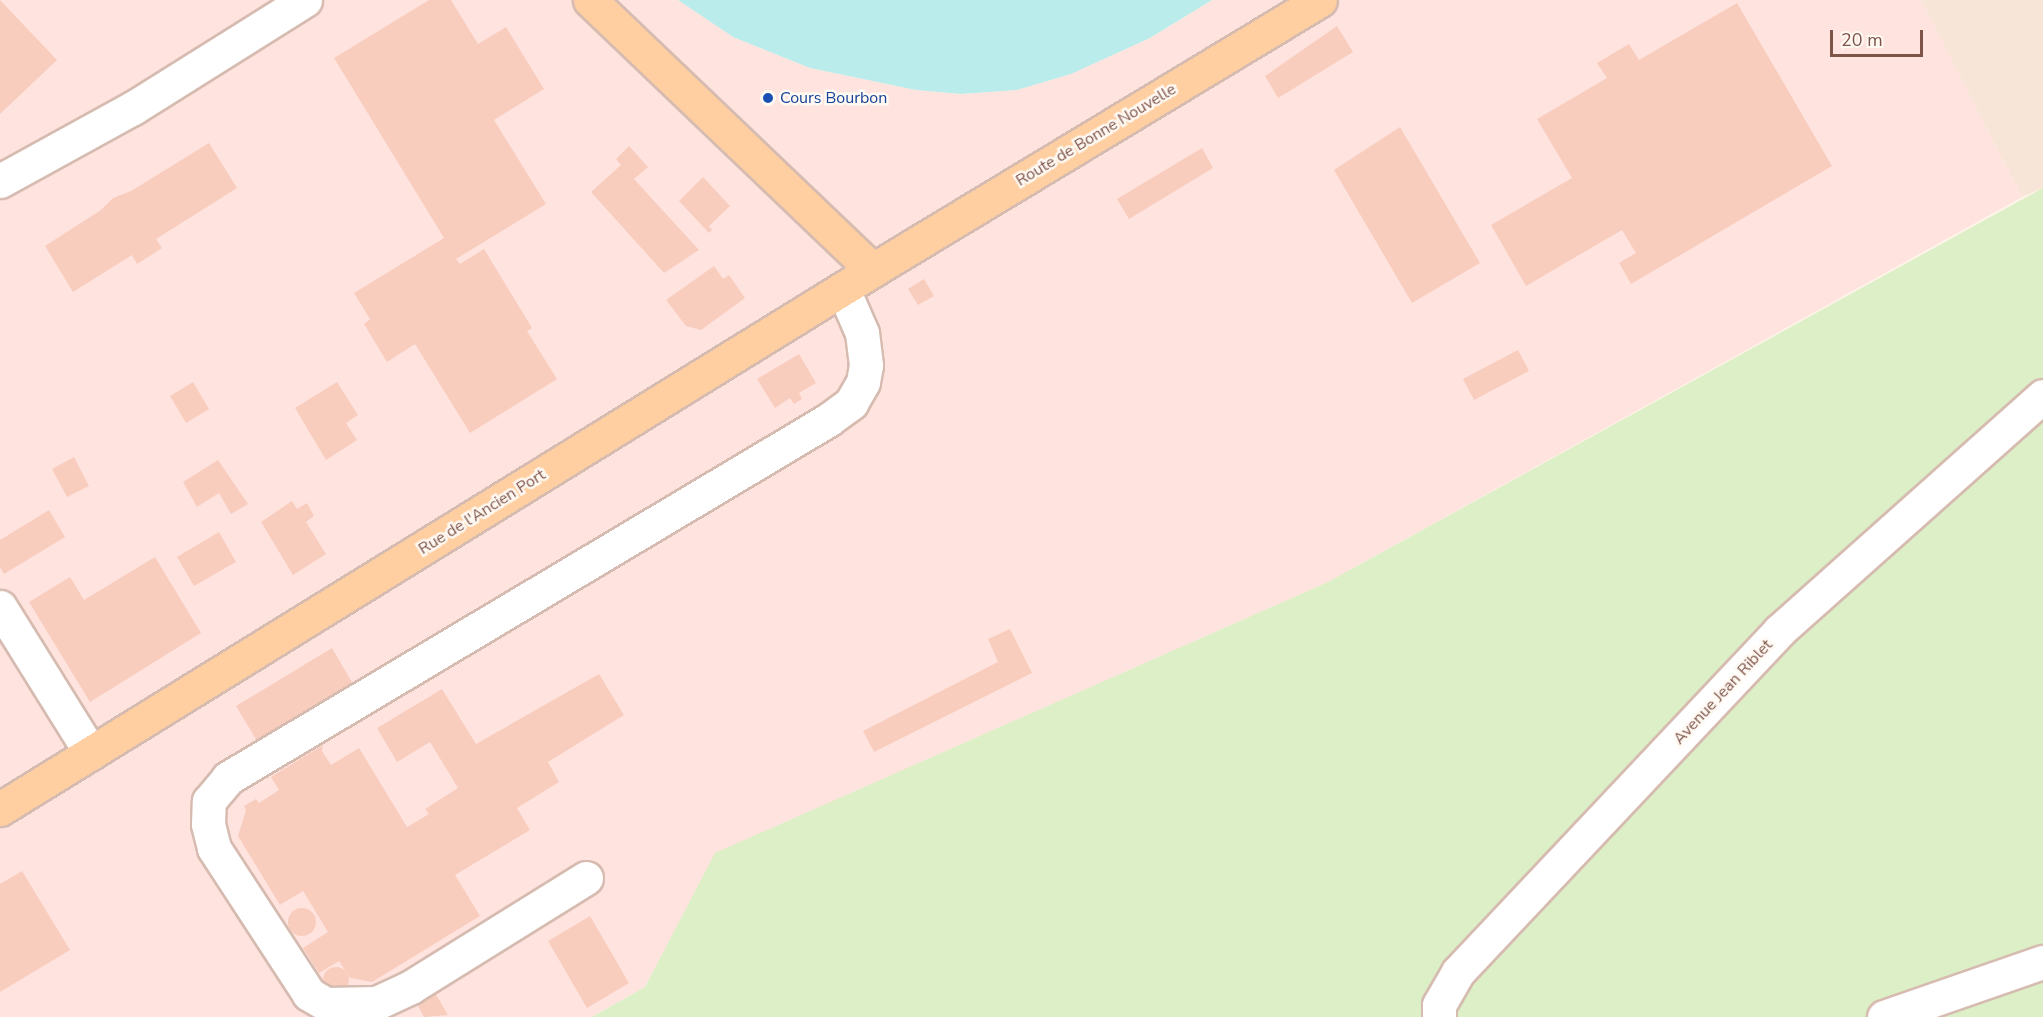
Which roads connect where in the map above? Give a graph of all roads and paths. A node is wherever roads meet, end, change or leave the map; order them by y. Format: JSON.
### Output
{"nodes":[{"id":1,"x":305,"y":0,"type":"edge"},
{"id":2,"x":590,"y":0,"type":"edge"},
{"id":3,"x":1320,"y":0,"type":"edge"},
{"id":4,"x":0,"y":181,"type":"edge"},
{"id":5,"x":873,"y":270,"type":"junction"},
{"id":6,"x":843,"y":290,"type":"junction"},
{"id":7,"x":2043,"y":396,"type":"edge"},
{"id":8,"x":0,"y":607,"type":"edge"},
{"id":9,"x":91,"y":753,"type":"junction"},
{"id":10,"x":0,"y":809,"type":"edge"},
{"id":11,"x":586,"y":878,"type":"dead end"},
{"id":12,"x":2043,"y":962,"type":"edge"},
{"id":13,"x":1439,"y":1017,"type":"edge"},
{"id":14,"x":1884,"y":1017,"type":"edge"}],
"edges":[{"from":1,"to":4,"type":"street"},
{"from":2,"to":5,"type":"main road"},
{"from":3,"to":5,"type":"main road","name":"Route de Bonne Nouvelle"},
{"from":5,"to":6,"type":"main road","name":"Rue de l'Ancien Port"},
{"from":6,"to":9,"type":"main road","name":"Rue de l'Ancien Port"},
{"from":6,"to":11,"type":"street"},
{"from":7,"to":13,"type":"street","name":"Avenue Jean Riblet"},
{"from":8,"to":9,"type":"street"},
{"from":9,"to":10,"type":"main road","name":"Rue de l'Ancien Port"},
{"from":12,"to":14,"type":"street"}]}
